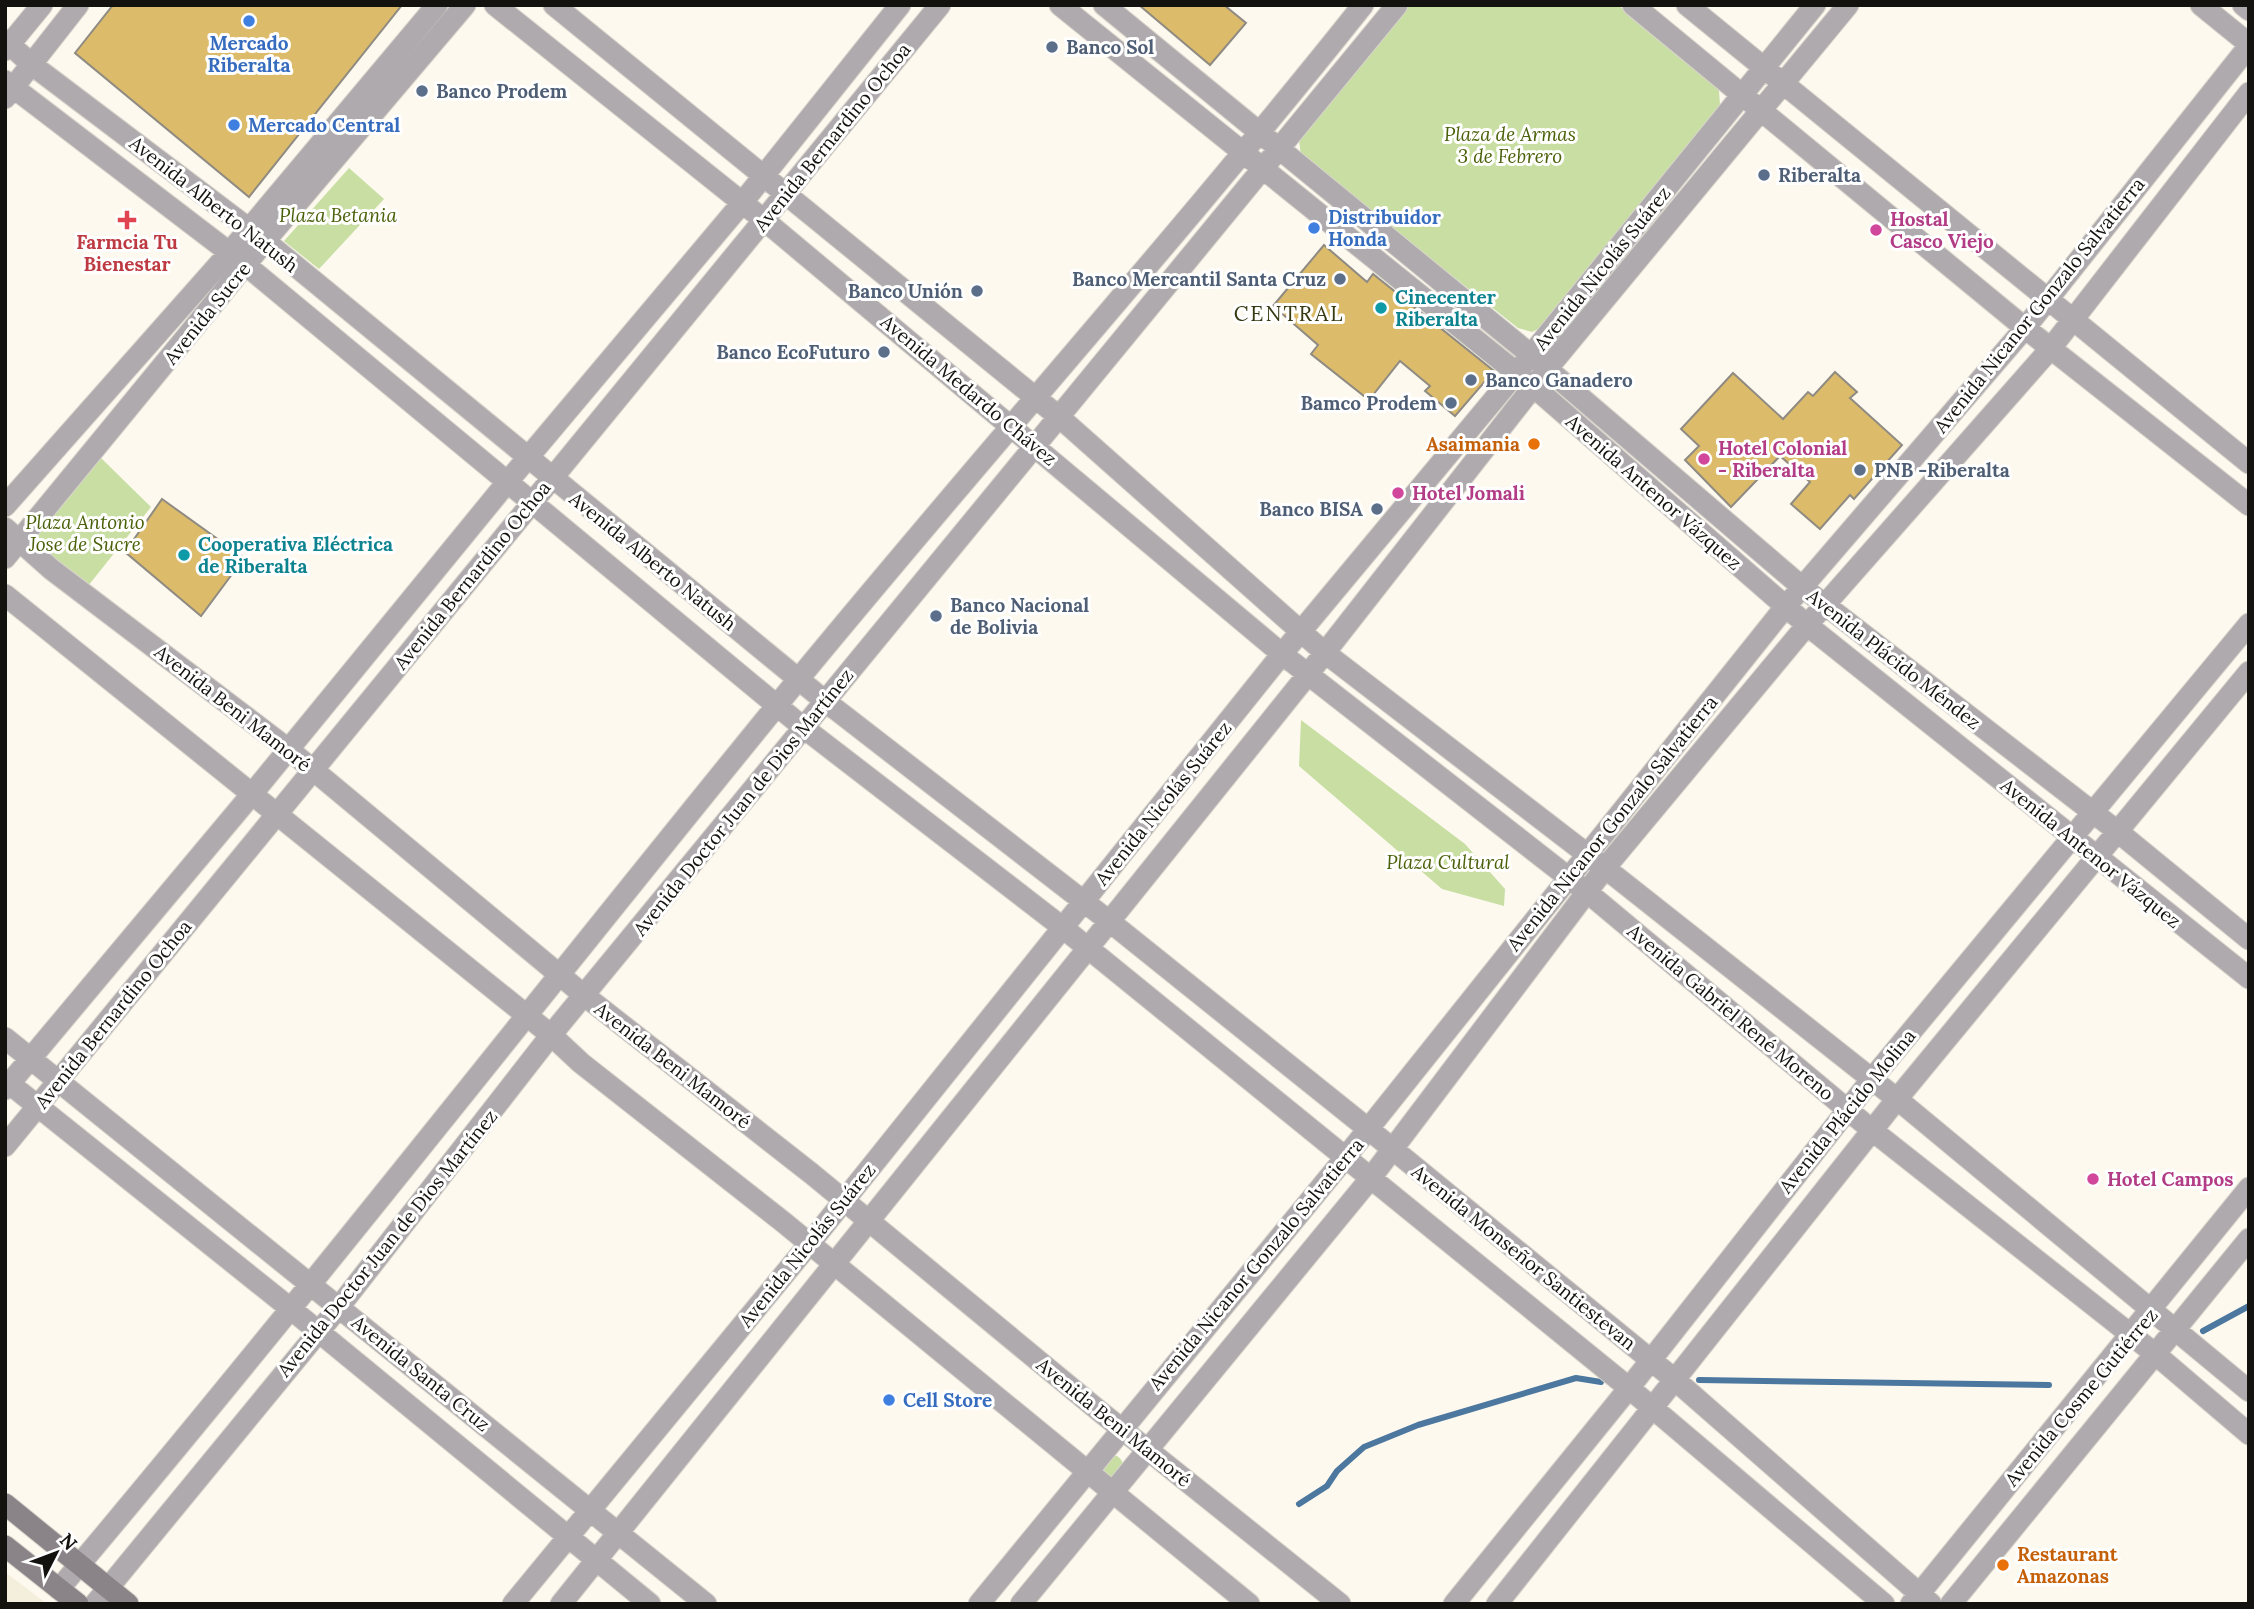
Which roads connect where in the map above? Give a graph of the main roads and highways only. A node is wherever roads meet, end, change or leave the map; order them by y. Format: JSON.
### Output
{"nodes":[{"id":1,"x":5,"y":1503,"type":"edge"},
{"id":2,"x":5,"y":1546,"type":"edge"},
{"id":3,"x":101,"y":1596,"type":"edge"},
{"id":4,"x":78,"y":1604,"type":"edge"},
{"id":5,"x":128,"y":1604,"type":"edge"}],
"edges":[{"from":1,"to":3,"type":"main road"},
{"from":2,"to":4,"type":"main road"},
{"from":3,"to":5,"type":"main road"}]}
